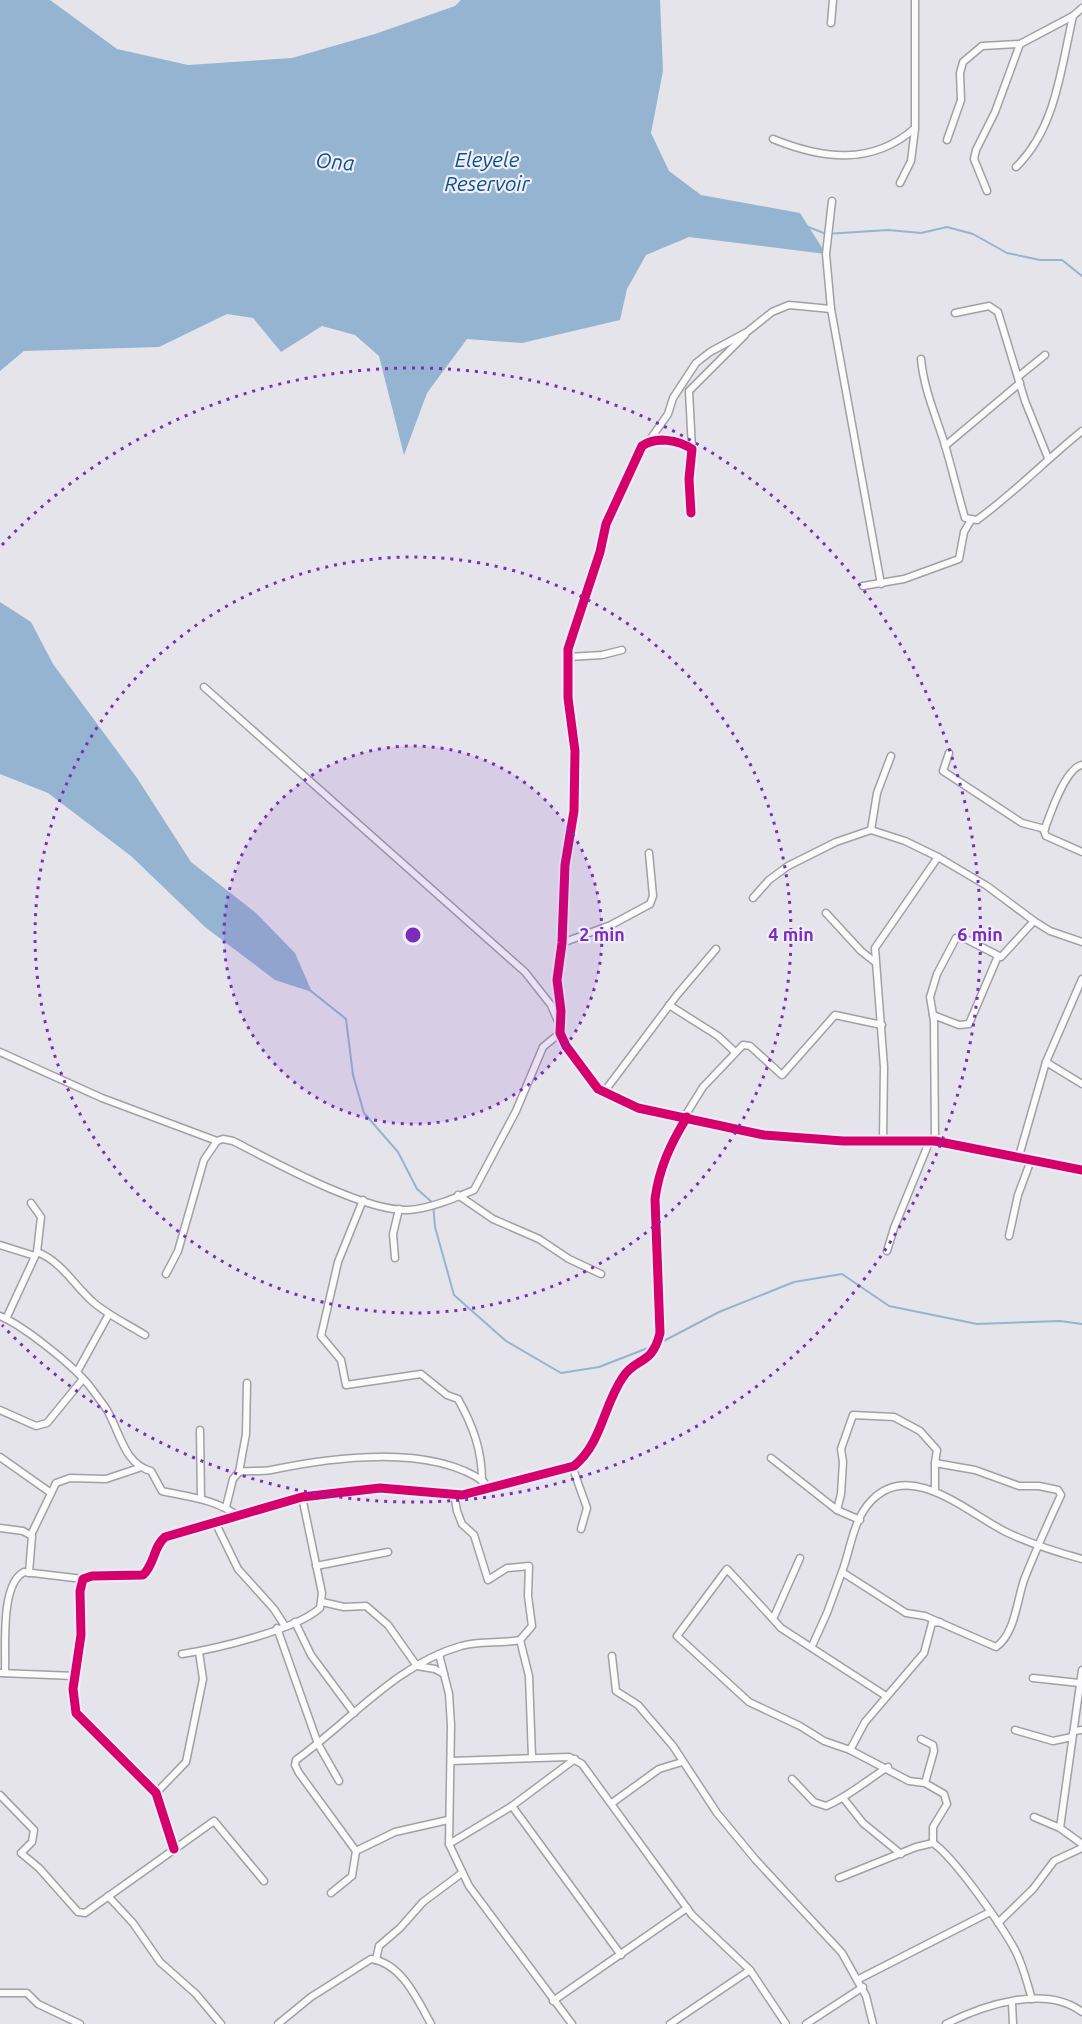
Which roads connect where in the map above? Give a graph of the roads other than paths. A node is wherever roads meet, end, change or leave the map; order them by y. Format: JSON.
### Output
{"nodes":[{"id":1,"x":833,"y":0,"type":"edge"},
{"id":2,"x":915,"y":0,"type":"edge"},
{"id":3,"x":1082,"y":8,"type":"edge"},
{"id":4,"x":1073,"y":16,"type":"junction"},
{"id":5,"x":831,"y":23,"type":"dead end"},
{"id":6,"x":1020,"y":44,"type":"junction"},
{"id":7,"x":915,"y":128,"type":"junction"},
{"id":8,"x":773,"y":139,"type":"dead end"},
{"id":9,"x":947,"y":140,"type":"dead end"},
{"id":10,"x":1016,"y":167,"type":"dead end"},
{"id":11,"x":900,"y":183,"type":"dead end"},
{"id":12,"x":987,"y":191,"type":"dead end"},
{"id":13,"x":832,"y":201,"type":"dead end"},
{"id":14,"x":831,"y":309,"type":"junction"},
{"id":15,"x":955,"y":313,"type":"dead end"},
{"id":16,"x":747,"y":332,"type":"junction"},
{"id":17,"x":1045,"y":356,"type":"dead end"},
{"id":18,"x":921,"y":359,"type":"dead end"},
{"id":19,"x":1020,"y":380,"type":"junction"},
{"id":20,"x":1082,"y":431,"type":"edge"},
{"id":21,"x":649,"y":441,"type":"junction"},
{"id":22,"x":945,"y":446,"type":"junction"},
{"id":23,"x":692,"y":449,"type":"junction"},
{"id":24,"x":1048,"y":458,"type":"junction"},
{"id":25,"x":691,"y":513,"type":"dead end"},
{"id":26,"x":971,"y":520,"type":"junction"},
{"id":27,"x":881,"y":584,"type":"junction"},
{"id":28,"x":863,"y":586,"type":"dead end"},
{"id":29,"x":622,"y":650,"type":"dead end"},
{"id":30,"x":567,"y":657,"type":"junction"},
{"id":31,"x":204,"y":687,"type":"dead end"},
{"id":32,"x":949,"y":753,"type":"dead end"},
{"id":33,"x":891,"y":756,"type":"dead end"},
{"id":34,"x":1082,"y":765,"type":"edge"},
{"id":35,"x":1045,"y":829,"type":"junction"},
{"id":36,"x":871,"y":830,"type":"junction"},
{"id":37,"x":1082,"y":852,"type":"edge"},
{"id":38,"x":649,"y":853,"type":"dead end"},
{"id":39,"x":938,"y":857,"type":"junction"},
{"id":40,"x":753,"y":898,"type":"dead end"},
{"id":41,"x":826,"y":913,"type":"dead end"},
{"id":42,"x":1034,"y":921,"type":"junction"},
{"id":43,"x":562,"y":942,"type":"junction"},
{"id":44,"x":1082,"y":942,"type":"edge"},
{"id":45,"x":716,"y":949,"type":"dead end"},
{"id":46,"x":998,"y":956,"type":"junction"},
{"id":47,"x":874,"y":962,"type":"junction"},
{"id":48,"x":1082,"y":979,"type":"edge"},
{"id":49,"x":669,"y":1005,"type":"junction"},
{"id":50,"x":933,"y":1015,"type":"junction"},
{"id":51,"x":882,"y":1024,"type":"junction"},
{"id":52,"x":560,"y":1030,"type":"junction"},
{"id":53,"x":0,"y":1052,"type":"edge"},
{"id":54,"x":735,"y":1052,"type":"junction"},
{"id":55,"x":1046,"y":1062,"type":"junction"},
{"id":56,"x":1082,"y":1084,"type":"edge"},
{"id":57,"x":604,"y":1092,"type":"junction"},
{"id":58,"x":686,"y":1116,"type":"junction"},
{"id":59,"x":217,"y":1141,"type":"junction"},
{"id":60,"x":883,"y":1141,"type":"junction"},
{"id":61,"x":933,"y":1141,"type":"junction"},
{"id":62,"x":1019,"y":1156,"type":"junction"},
{"id":63,"x":1031,"y":1160,"type":"junction"},
{"id":64,"x":1082,"y":1170,"type":"edge"},
{"id":65,"x":458,"y":1195,"type":"junction"},
{"id":66,"x":363,"y":1200,"type":"junction"},
{"id":67,"x":31,"y":1203,"type":"dead end"},
{"id":68,"x":399,"y":1209,"type":"junction"},
{"id":69,"x":1009,"y":1236,"type":"dead end"},
{"id":70,"x":0,"y":1245,"type":"edge"},
{"id":71,"x":887,"y":1251,"type":"dead end"},
{"id":72,"x":36,"y":1254,"type":"junction"},
{"id":73,"x":395,"y":1258,"type":"dead end"},
{"id":74,"x":166,"y":1274,"type":"dead end"},
{"id":75,"x":601,"y":1274,"type":"dead end"},
{"id":76,"x":109,"y":1314,"type":"junction"},
{"id":77,"x":3,"y":1318,"type":"edge"},
{"id":78,"x":145,"y":1335,"type":"dead end"},
{"id":79,"x":77,"y":1372,"type":"junction"},
{"id":80,"x":83,"y":1380,"type":"junction"},
{"id":81,"x":247,"y":1383,"type":"dead end"},
{"id":82,"x":0,"y":1410,"type":"edge"},
{"id":83,"x":200,"y":1431,"type":"dead end"},
{"id":84,"x":0,"y":1457,"type":"edge"},
{"id":85,"x":771,"y":1458,"type":"dead end"},
{"id":86,"x":935,"y":1463,"type":"junction"},
{"id":87,"x":572,"y":1466,"type":"junction"},
{"id":88,"x":139,"y":1468,"type":"junction"},
{"id":89,"x":238,"y":1472,"type":"junction"},
{"id":90,"x":482,"y":1481,"type":"junction"},
{"id":91,"x":490,"y":1486,"type":"junction"},
{"id":92,"x":935,"y":1491,"type":"junction"},
{"id":93,"x":51,"y":1493,"type":"junction"},
{"id":94,"x":454,"y":1494,"type":"junction"},
{"id":95,"x":302,"y":1497,"type":"junction"},
{"id":96,"x":201,"y":1499,"type":"junction"},
{"id":97,"x":226,"y":1507,"type":"junction"},
{"id":98,"x":837,"y":1510,"type":"junction"},
{"id":99,"x":238,"y":1516,"type":"junction"},
{"id":100,"x":860,"y":1520,"type":"junction"},
{"id":101,"x":216,"y":1524,"type":"junction"},
{"id":102,"x":0,"y":1528,"type":"edge"},
{"id":103,"x":581,"y":1529,"type":"dead end"},
{"id":104,"x":31,"y":1535,"type":"junction"},
{"id":105,"x":1040,"y":1547,"type":"junction"},
{"id":106,"x":388,"y":1552,"type":"dead end"},
{"id":107,"x":800,"y":1558,"type":"dead end"},
{"id":108,"x":1082,"y":1559,"type":"edge"},
{"id":109,"x":316,"y":1566,"type":"junction"},
{"id":110,"x":842,"y":1572,"type":"junction"},
{"id":111,"x":29,"y":1573,"type":"junction"},
{"id":112,"x":83,"y":1579,"type":"junction"},
{"id":113,"x":0,"y":1598,"type":"edge"},
{"id":114,"x":9,"y":1599,"type":"junction"},
{"id":115,"x":322,"y":1602,"type":"junction"},
{"id":116,"x":773,"y":1619,"type":"junction"},
{"id":117,"x":940,"y":1622,"type":"junction"},
{"id":118,"x":295,"y":1623,"type":"junction"},
{"id":119,"x":285,"y":1626,"type":"junction"},
{"id":120,"x":277,"y":1628,"type":"junction"},
{"id":121,"x":520,"y":1640,"type":"junction"},
{"id":122,"x":812,"y":1646,"type":"junction"},
{"id":123,"x":199,"y":1652,"type":"junction"},
{"id":124,"x":440,"y":1653,"type":"junction"},
{"id":125,"x":182,"y":1654,"type":"dead end"},
{"id":126,"x":612,"y":1656,"type":"dead end"},
{"id":127,"x":417,"y":1666,"type":"junction"},
{"id":128,"x":1082,"y":1672,"type":"edge"},
{"id":129,"x":2,"y":1673,"type":"edge"},
{"id":130,"x":444,"y":1675,"type":"junction"},
{"id":131,"x":75,"y":1676,"type":"junction"},
{"id":132,"x":1033,"y":1678,"type":"dead end"},
{"id":133,"x":1079,"y":1683,"type":"junction"},
{"id":134,"x":886,"y":1696,"type":"junction"},
{"id":135,"x":1079,"y":1703,"type":"edge"},
{"id":136,"x":354,"y":1713,"type":"junction"},
{"id":137,"x":1015,"y":1730,"type":"dead end"},
{"id":138,"x":1082,"y":1730,"type":"edge"},
{"id":139,"x":1074,"y":1731,"type":"junction"},
{"id":140,"x":921,"y":1739,"type":"dead end"},
{"id":141,"x":318,"y":1744,"type":"junction"},
{"id":142,"x":849,"y":1750,"type":"junction"},
{"id":143,"x":532,"y":1757,"type":"junction"},
{"id":144,"x":576,"y":1759,"type":"junction"},
{"id":145,"x":451,"y":1761,"type":"junction"},
{"id":146,"x":682,"y":1762,"type":"junction"},
{"id":147,"x":888,"y":1767,"type":"junction"},
{"id":148,"x":792,"y":1779,"type":"dead end"},
{"id":149,"x":339,"y":1781,"type":"dead end"},
{"id":150,"x":925,"y":1783,"type":"junction"},
{"id":151,"x":156,"y":1792,"type":"junction"},
{"id":152,"x":0,"y":1795,"type":"edge"},
{"id":153,"x":844,"y":1799,"type":"junction"},
{"id":154,"x":612,"y":1803,"type":"junction"},
{"id":155,"x":512,"y":1806,"type":"junction"},
{"id":156,"x":1034,"y":1817,"type":"dead end"},
{"id":157,"x":448,"y":1820,"type":"junction"},
{"id":158,"x":1060,"y":1828,"type":"junction"},
{"id":159,"x":933,"y":1843,"type":"junction"},
{"id":160,"x":449,"y":1844,"type":"junction"},
{"id":161,"x":1082,"y":1844,"type":"edge"},
{"id":162,"x":1082,"y":1848,"type":"edge"},
{"id":163,"x":174,"y":1849,"type":"junction"},
{"id":164,"x":356,"y":1851,"type":"junction"},
{"id":165,"x":901,"y":1854,"type":"junction"},
{"id":166,"x":462,"y":1873,"type":"junction"},
{"id":167,"x":839,"y":1878,"type":"dead end"},
{"id":168,"x":264,"y":1881,"type":"dead end"},
{"id":169,"x":331,"y":1893,"type":"dead end"},
{"id":170,"x":108,"y":1896,"type":"junction"},
{"id":171,"x":687,"y":1908,"type":"junction"},
{"id":172,"x":990,"y":1912,"type":"junction"},
{"id":173,"x":998,"y":1923,"type":"junction"},
{"id":174,"x":621,"y":1955,"type":"junction"},
{"id":175,"x":376,"y":1960,"type":"junction"},
{"id":176,"x":750,"y":1970,"type":"junction"},
{"id":177,"x":859,"y":1979,"type":"junction"},
{"id":178,"x":863,"y":1987,"type":"junction"},
{"id":179,"x":0,"y":1993,"type":"edge"},
{"id":180,"x":1032,"y":1999,"type":"junction"},
{"id":181,"x":552,"y":2001,"type":"junction"},
{"id":182,"x":1012,"y":2002,"type":"junction"},
{"id":183,"x":1082,"y":2012,"type":"edge"},
{"id":184,"x":80,"y":2024,"type":"edge"},
{"id":185,"x":221,"y":2024,"type":"edge"},
{"id":186,"x":278,"y":2024,"type":"edge"},
{"id":187,"x":431,"y":2024,"type":"edge"},
{"id":188,"x":572,"y":2024,"type":"edge"},
{"id":189,"x":670,"y":2024,"type":"edge"},
{"id":190,"x":786,"y":2024,"type":"edge"},
{"id":191,"x":806,"y":2024,"type":"edge"},
{"id":192,"x":873,"y":2024,"type":"edge"},
{"id":193,"x":946,"y":2024,"type":"edge"},
{"id":194,"x":1013,"y":2024,"type":"edge"}],
"edges":[{"from":1,"to":5,"type":"street"},
{"from":2,"to":7,"type":"street"},
{"from":3,"to":4,"type":"street"},
{"from":4,"to":6,"type":"street"},
{"from":4,"to":10,"type":"street"},
{"from":6,"to":9,"type":"street"},
{"from":6,"to":12,"type":"street"},
{"from":7,"to":8,"type":"street"},
{"from":7,"to":11,"type":"street"},
{"from":13,"to":14,"type":"street"},
{"from":14,"to":16,"type":"street"},
{"from":14,"to":27,"type":"street"},
{"from":15,"to":19,"type":"street"},
{"from":16,"to":21,"type":"street"},
{"from":16,"to":23,"type":"street"},
{"from":17,"to":19,"type":"street"},
{"from":18,"to":22,"type":"street"},
{"from":19,"to":22,"type":"street"},
{"from":19,"to":24,"type":"street"},
{"from":20,"to":24,"type":"street"},
{"from":21,"to":23,"type":"street"},
{"from":21,"to":30,"type":"street"},
{"from":22,"to":26,"type":"street"},
{"from":23,"to":25,"type":"street"},
{"from":24,"to":26,"type":"street"},
{"from":26,"to":27,"type":"street"},
{"from":27,"to":28,"type":"street"},
{"from":29,"to":30,"type":"street"},
{"from":30,"to":43,"type":"street"},
{"from":31,"to":52,"type":"street"},
{"from":32,"to":35,"type":"street"},
{"from":33,"to":36,"type":"street"},
{"from":34,"to":35,"type":"street"},
{"from":35,"to":37,"type":"street"},
{"from":36,"to":39,"type":"street"},
{"from":36,"to":40,"type":"street"},
{"from":38,"to":43,"type":"street"},
{"from":39,"to":42,"type":"street"},
{"from":39,"to":47,"type":"street"},
{"from":41,"to":47,"type":"street"},
{"from":42,"to":44,"type":"street"},
{"from":42,"to":46,"type":"street"},
{"from":43,"to":52,"type":"street"},
{"from":45,"to":49,"type":"street"},
{"from":46,"to":50,"type":"street"},
{"from":46,"to":50,"type":"street"},
{"from":47,"to":51,"type":"street"},
{"from":48,"to":55,"type":"street"},
{"from":49,"to":54,"type":"street"},
{"from":49,"to":57,"type":"street"},
{"from":50,"to":61,"type":"street"},
{"from":51,"to":54,"type":"street"},
{"from":51,"to":60,"type":"street"},
{"from":52,"to":57,"type":"street"},
{"from":52,"to":65,"type":"street"},
{"from":53,"to":59,"type":"street"},
{"from":54,"to":58,"type":"street"},
{"from":55,"to":56,"type":"street"},
{"from":55,"to":62,"type":"street"},
{"from":57,"to":58,"type":"street"},
{"from":58,"to":60,"type":"street"},
{"from":58,"to":87,"type":"street"},
{"from":59,"to":66,"type":"street"},
{"from":59,"to":74,"type":"street"},
{"from":60,"to":61,"type":"street"},
{"from":61,"to":62,"type":"street"},
{"from":61,"to":71,"type":"street"},
{"from":62,"to":63,"type":"street"},
{"from":63,"to":64,"type":"street"},
{"from":63,"to":69,"type":"street"},
{"from":65,"to":68,"type":"street"},
{"from":65,"to":75,"type":"street"},
{"from":66,"to":68,"type":"street"},
{"from":66,"to":90,"type":"street"},
{"from":67,"to":72,"type":"street"},
{"from":68,"to":73,"type":"street"},
{"from":70,"to":72,"type":"street"},
{"from":72,"to":76,"type":"street"},
{"from":72,"to":77,"type":"street"},
{"from":76,"to":78,"type":"street"},
{"from":76,"to":79,"type":"street"},
{"from":77,"to":79,"type":"street"},
{"from":79,"to":80,"type":"street"},
{"from":80,"to":82,"type":"street"},
{"from":80,"to":88,"type":"street"},
{"from":81,"to":89,"type":"street"},
{"from":83,"to":96,"type":"street"},
{"from":84,"to":93,"type":"street"},
{"from":85,"to":98,"type":"street"},
{"from":86,"to":92,"type":"street"},
{"from":86,"to":98,"type":"street"},
{"from":86,"to":105,"type":"street"},
{"from":87,"to":91,"type":"street"},
{"from":87,"to":103,"type":"street"},
{"from":88,"to":93,"type":"street"},
{"from":88,"to":96,"type":"street"},
{"from":89,"to":90,"type":"street"},
{"from":89,"to":97,"type":"street"},
{"from":90,"to":91,"type":"street"},
{"from":91,"to":94,"type":"street"},
{"from":92,"to":100,"type":"street"},
{"from":92,"to":105,"type":"street"},
{"from":93,"to":104,"type":"street"},
{"from":94,"to":95,"type":"street"},
{"from":94,"to":121,"type":"street"},
{"from":95,"to":99,"type":"street"},
{"from":95,"to":109,"type":"street"},
{"from":96,"to":97,"type":"street"},
{"from":97,"to":99,"type":"street"},
{"from":98,"to":100,"type":"street"},
{"from":99,"to":101,"type":"street"},
{"from":100,"to":110,"type":"street"},
{"from":101,"to":112,"type":"street"},
{"from":101,"to":119,"type":"street"},
{"from":102,"to":104,"type":"street"},
{"from":104,"to":111,"type":"street"},
{"from":105,"to":108,"type":"street"},
{"from":105,"to":117,"type":"street"},
{"from":106,"to":109,"type":"street"},
{"from":107,"to":116,"type":"street"},
{"from":109,"to":115,"type":"street"},
{"from":110,"to":117,"type":"street"},
{"from":110,"to":122,"type":"street"},
{"from":111,"to":112,"type":"street"},
{"from":111,"to":114,"type":"street"},
{"from":112,"to":131,"type":"street"},
{"from":113,"to":114,"type":"street"},
{"from":114,"to":129,"type":"street"},
{"from":115,"to":118,"type":"street"},
{"from":115,"to":127,"type":"street"},
{"from":116,"to":122,"type":"street"},
{"from":116,"to":142,"type":"street"},
{"from":117,"to":134,"type":"street"},
{"from":118,"to":119,"type":"street"},
{"from":118,"to":136,"type":"street"},
{"from":119,"to":120,"type":"street"},
{"from":120,"to":123,"type":"street"},
{"from":120,"to":141,"type":"street"},
{"from":121,"to":124,"type":"street"},
{"from":121,"to":143,"type":"street"},
{"from":122,"to":134,"type":"street"},
{"from":123,"to":125,"type":"street"},
{"from":123,"to":151,"type":"street"},
{"from":124,"to":127,"type":"street"},
{"from":124,"to":130,"type":"street"},
{"from":126,"to":146,"type":"street"},
{"from":127,"to":130,"type":"street"},
{"from":127,"to":136,"type":"street"},
{"from":128,"to":133,"type":"street"},
{"from":129,"to":131,"type":"street"},
{"from":130,"to":145,"type":"street"},
{"from":131,"to":151,"type":"street"},
{"from":132,"to":133,"type":"street"},
{"from":133,"to":135,"type":"street"},
{"from":134,"to":142,"type":"street"},
{"from":135,"to":139,"type":"street"},
{"from":136,"to":141,"type":"street"},
{"from":137,"to":139,"type":"street"},
{"from":138,"to":139,"type":"street"},
{"from":139,"to":158,"type":"street"},
{"from":140,"to":150,"type":"street"},
{"from":141,"to":149,"type":"street"},
{"from":141,"to":164,"type":"street"},
{"from":142,"to":147,"type":"street"},
{"from":143,"to":144,"type":"street"},
{"from":143,"to":145,"type":"street"},
{"from":144,"to":154,"type":"street"},
{"from":144,"to":155,"type":"street"},
{"from":145,"to":157,"type":"street"},
{"from":146,"to":154,"type":"street"},
{"from":146,"to":177,"type":"street"},
{"from":147,"to":150,"type":"street"},
{"from":147,"to":153,"type":"street"},
{"from":148,"to":153,"type":"street"},
{"from":150,"to":159,"type":"street"},
{"from":151,"to":163,"type":"street"},
{"from":152,"to":170,"type":"street"},
{"from":153,"to":165,"type":"street"},
{"from":154,"to":171,"type":"street"},
{"from":155,"to":160,"type":"street"},
{"from":155,"to":174,"type":"street"},
{"from":156,"to":158,"type":"street"},
{"from":157,"to":160,"type":"street"},
{"from":157,"to":164,"type":"street"},
{"from":158,"to":161,"type":"street"},
{"from":159,"to":165,"type":"street"},
{"from":159,"to":172,"type":"street"},
{"from":160,"to":166,"type":"street"},
{"from":162,"to":173,"type":"street"},
{"from":163,"to":168,"type":"street"},
{"from":163,"to":170,"type":"street"},
{"from":164,"to":169,"type":"street"},
{"from":165,"to":167,"type":"street"},
{"from":166,"to":175,"type":"street"},
{"from":166,"to":181,"type":"street"},
{"from":170,"to":185,"type":"street"},
{"from":171,"to":174,"type":"street"},
{"from":171,"to":176,"type":"street"},
{"from":172,"to":173,"type":"street"},
{"from":172,"to":177,"type":"street"},
{"from":173,"to":180,"type":"street"},
{"from":174,"to":181,"type":"street"},
{"from":175,"to":186,"type":"street"},
{"from":175,"to":187,"type":"street"},
{"from":176,"to":189,"type":"street"},
{"from":176,"to":190,"type":"street"},
{"from":177,"to":178,"type":"street"},
{"from":178,"to":191,"type":"street"},
{"from":178,"to":192,"type":"street"},
{"from":179,"to":184,"type":"street"},
{"from":180,"to":182,"type":"street"},
{"from":180,"to":183,"type":"street"},
{"from":181,"to":188,"type":"street"},
{"from":182,"to":193,"type":"street"},
{"from":182,"to":194,"type":"street"}]}
